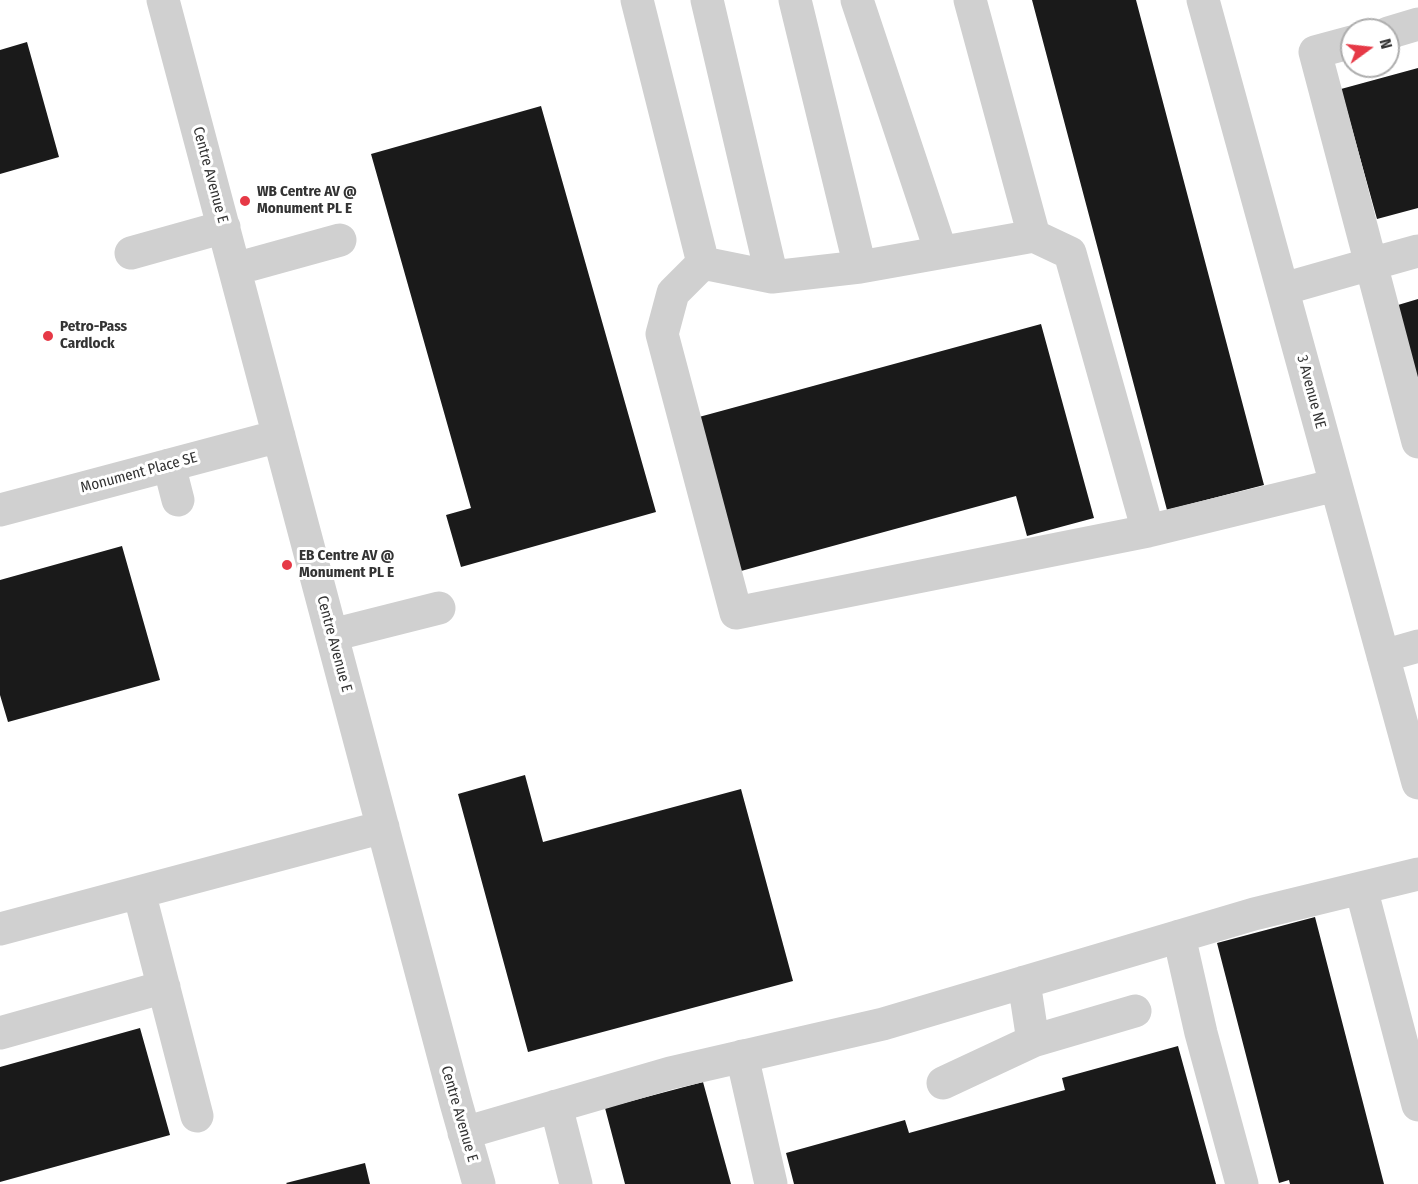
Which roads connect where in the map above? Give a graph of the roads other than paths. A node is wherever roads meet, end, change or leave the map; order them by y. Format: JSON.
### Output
{"nodes":[{"id":1,"x":163,"y":0,"type":"edge"},
{"id":2,"x":637,"y":0,"type":"edge"},
{"id":3,"x":706,"y":0,"type":"edge"},
{"id":4,"x":795,"y":0,"type":"edge"},
{"id":5,"x":857,"y":0,"type":"edge"},
{"id":6,"x":970,"y":0,"type":"edge"},
{"id":7,"x":1203,"y":0,"type":"edge"},
{"id":8,"x":1418,"y":24,"type":"edge"},
{"id":9,"x":1400,"y":29,"type":"edge"},
{"id":10,"x":1340,"y":45,"type":"edge"},
{"id":11,"x":224,"y":227,"type":"junction"},
{"id":12,"x":1034,"y":236,"type":"junction"},
{"id":13,"x":340,"y":240,"type":"dead end"},
{"id":14,"x":1418,"y":250,"type":"edge"},
{"id":15,"x":941,"y":252,"type":"junction"},
{"id":16,"x":131,"y":254,"type":"dead end"},
{"id":17,"x":703,"y":263,"type":"junction"},
{"id":18,"x":1371,"y":264,"type":"junction"},
{"id":19,"x":860,"y":267,"type":"junction"},
{"id":20,"x":235,"y":269,"type":"junction"},
{"id":21,"x":772,"y":277,"type":"junction"},
{"id":22,"x":1283,"y":290,"type":"junction"},
{"id":23,"x":279,"y":436,"type":"junction"},
{"id":24,"x":1418,"y":441,"type":"edge"},
{"id":25,"x":169,"y":465,"type":"junction"},
{"id":26,"x":1336,"y":485,"type":"junction"},
{"id":27,"x":178,"y":500,"type":"dead end"},
{"id":28,"x":0,"y":510,"type":"edge"},
{"id":29,"x":1148,"y":531,"type":"junction"},
{"id":30,"x":439,"y":608,"type":"dead end"},
{"id":31,"x":332,"y":635,"type":"junction"},
{"id":32,"x":1418,"y":646,"type":"edge"},
{"id":33,"x":1383,"y":656,"type":"junction"},
{"id":34,"x":1418,"y":783,"type":"edge"},
{"id":35,"x":383,"y":827,"type":"junction"},
{"id":36,"x":1418,"y":874,"type":"edge"},
{"id":37,"x":1361,"y":888,"type":"junction"},
{"id":38,"x":139,"y":892,"type":"junction"},
{"id":39,"x":0,"y":929,"type":"edge"},
{"id":40,"x":1179,"y":936,"type":"junction"},
{"id":41,"x":1024,"y":982,"type":"junction"},
{"id":42,"x":164,"y":987,"type":"junction"},
{"id":43,"x":1135,"y":1011,"type":"dead end"},
{"id":44,"x":0,"y":1033,"type":"edge"},
{"id":45,"x":1033,"y":1041,"type":"junction"},
{"id":46,"x":742,"y":1056,"type":"junction"},
{"id":47,"x":944,"y":1083,"type":"dead end"},
{"id":48,"x":1418,"y":1105,"type":"edge"},
{"id":49,"x":556,"y":1106,"type":"junction"},
{"id":50,"x":197,"y":1116,"type":"dead end"},
{"id":51,"x":464,"y":1133,"type":"junction"},
{"id":52,"x":479,"y":1184,"type":"edge"},
{"id":53,"x":576,"y":1184,"type":"edge"},
{"id":54,"x":771,"y":1184,"type":"edge"},
{"id":55,"x":1242,"y":1184,"type":"edge"}],
"edges":[{"from":1,"to":11,"type":"street","name":"Centre Avenue E"},
{"from":2,"to":17,"type":"street"},
{"from":3,"to":21,"type":"street"},
{"from":4,"to":19,"type":"street"},
{"from":5,"to":15,"type":"street"},
{"from":6,"to":12,"type":"street"},
{"from":7,"to":22,"type":"street","name":"3 Avenue NE"},
{"from":8,"to":9,"type":"street"},
{"from":10,"to":18,"type":"street"},
{"from":11,"to":16,"type":"street"},
{"from":11,"to":20,"type":"street","name":"Centre Avenue E"},
{"from":12,"to":15,"type":"street"},
{"from":12,"to":29,"type":"street"},
{"from":13,"to":20,"type":"street"},
{"from":14,"to":18,"type":"street"},
{"from":15,"to":19,"type":"street"},
{"from":17,"to":21,"type":"street"},
{"from":17,"to":29,"type":"street"},
{"from":18,"to":22,"type":"street"},
{"from":18,"to":24,"type":"street"},
{"from":19,"to":21,"type":"street"},
{"from":20,"to":23,"type":"street","name":"Centre Avenue E"},
{"from":22,"to":26,"type":"street","name":"3 Avenue NE"},
{"from":23,"to":25,"type":"street","name":"Monument Place SE"},
{"from":23,"to":31,"type":"street","name":"Centre Avenue E"},
{"from":25,"to":27,"type":"street"},
{"from":25,"to":28,"type":"street","name":"Monument Place SE"},
{"from":26,"to":29,"type":"street"},
{"from":26,"to":33,"type":"street","name":"3 Avenue NE"},
{"from":30,"to":31,"type":"street"},
{"from":31,"to":35,"type":"street","name":"Centre Avenue E"},
{"from":32,"to":33,"type":"street"},
{"from":33,"to":34,"type":"street","name":"3 Avenue NE"},
{"from":35,"to":38,"type":"street"},
{"from":35,"to":51,"type":"street","name":"Centre Avenue E"},
{"from":36,"to":37,"type":"street"},
{"from":37,"to":40,"type":"street"},
{"from":37,"to":48,"type":"street"},
{"from":38,"to":39,"type":"street"},
{"from":38,"to":42,"type":"street"},
{"from":40,"to":41,"type":"street"},
{"from":40,"to":55,"type":"street"},
{"from":41,"to":45,"type":"street"},
{"from":41,"to":46,"type":"street"},
{"from":42,"to":44,"type":"street"},
{"from":42,"to":50,"type":"street"},
{"from":43,"to":45,"type":"street"},
{"from":45,"to":47,"type":"street"},
{"from":46,"to":49,"type":"street"},
{"from":46,"to":54,"type":"street"},
{"from":49,"to":51,"type":"street"},
{"from":49,"to":53,"type":"street"},
{"from":51,"to":52,"type":"street","name":"Centre Avenue E"}]}
